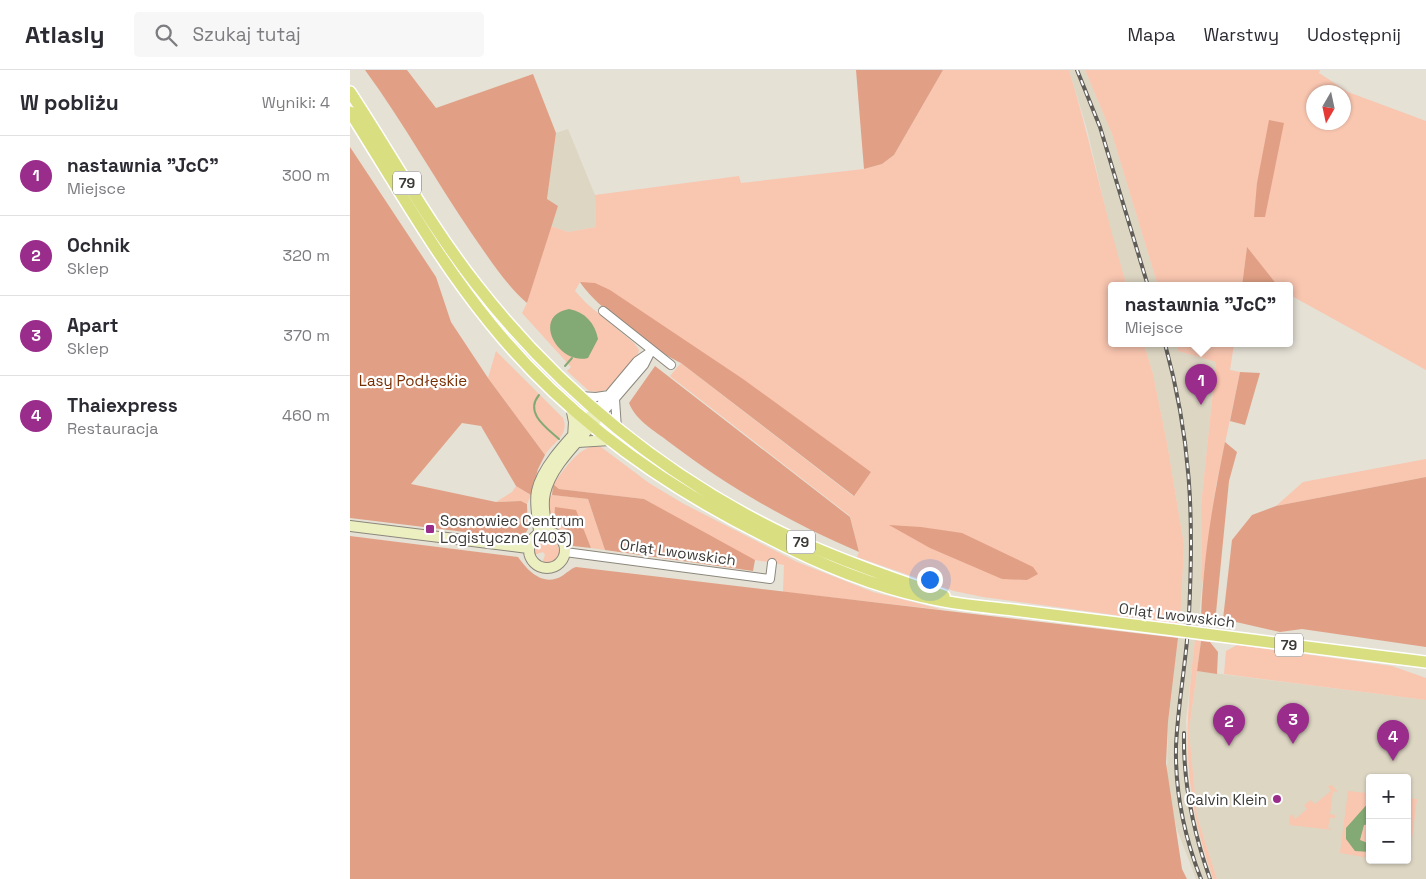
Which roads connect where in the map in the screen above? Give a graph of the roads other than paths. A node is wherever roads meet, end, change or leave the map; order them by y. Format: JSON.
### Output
{"nodes":[{"id":1,"x":350,"y":92,"type":"edge"},
{"id":2,"x":350,"y":112,"type":"edge"},
{"id":3,"x":603,"y":311,"type":"dead end"},
{"id":4,"x":652,"y":351,"type":"junction"},
{"id":5,"x":671,"y":365,"type":"dead end"},
{"id":6,"x":579,"y":396,"type":"junction"},
{"id":7,"x":612,"y":397,"type":"junction"},
{"id":8,"x":571,"y":407,"type":"junction"},
{"id":9,"x":598,"y":413,"type":"junction"},
{"id":10,"x":589,"y":423,"type":"junction"},
{"id":11,"x":617,"y":429,"type":"junction"},
{"id":12,"x":576,"y":440,"type":"junction"},
{"id":13,"x":610,"y":440,"type":"junction"},
{"id":14,"x":350,"y":526,"type":"edge"},
{"id":15,"x":543,"y":533,"type":"junction"},
{"id":16,"x":528,"y":548,"type":"junction"},
{"id":17,"x":565,"y":552,"type":"junction"},
{"id":18,"x":772,"y":563,"type":"dead end"},
{"id":19,"x":977,"y":605,"type":"junction"},
{"id":20,"x":1373,"y":656,"type":"junction"},
{"id":21,"x":1426,"y":662,"type":"edge"},
{"id":22,"x":1426,"y":670,"type":"edge"}],
"edges":[{"from":1,"to":6,"type":"main road","number":"79"},
{"from":2,"to":8,"type":"main road","number":"79"},
{"from":3,"to":4,"type":"street"},
{"from":4,"to":5,"type":"street"},
{"from":4,"to":7,"type":"street"},
{"from":6,"to":7,"type":"street"},
{"from":6,"to":9,"type":"main road","number":"79"},
{"from":7,"to":9,"type":"street"},
{"from":7,"to":11,"type":"street"},
{"from":8,"to":10,"type":"main road","number":"79"},
{"from":8,"to":12,"type":"street"},
{"from":9,"to":10,"type":"street"},
{"from":9,"to":11,"type":"main road","number":"79"},
{"from":10,"to":12,"type":"street"},
{"from":10,"to":13,"type":"main road","number":"79"},
{"from":11,"to":19,"type":"main road","number":"79"},
{"from":12,"to":13,"type":"street"},
{"from":12,"to":15,"type":"street"},
{"from":13,"to":19,"type":"main road","number":"79"},
{"from":14,"to":16,"type":"street"},
{"from":15,"to":16,"type":"street"},
{"from":15,"to":17,"type":"street"},
{"from":16,"to":17,"type":"street"},
{"from":17,"to":18,"type":"street","name":"Orląt Lwowskich"},
{"from":19,"to":20,"type":"main road","name":"Orląt Lwowskich","number":"79","bridge":true},
{"from":20,"to":21,"type":"main road","name":"Orląt Lwowskich","number":"79"},
{"from":20,"to":22,"type":"main road","name":"Orląt Lwowskich","number":"79"}]}
